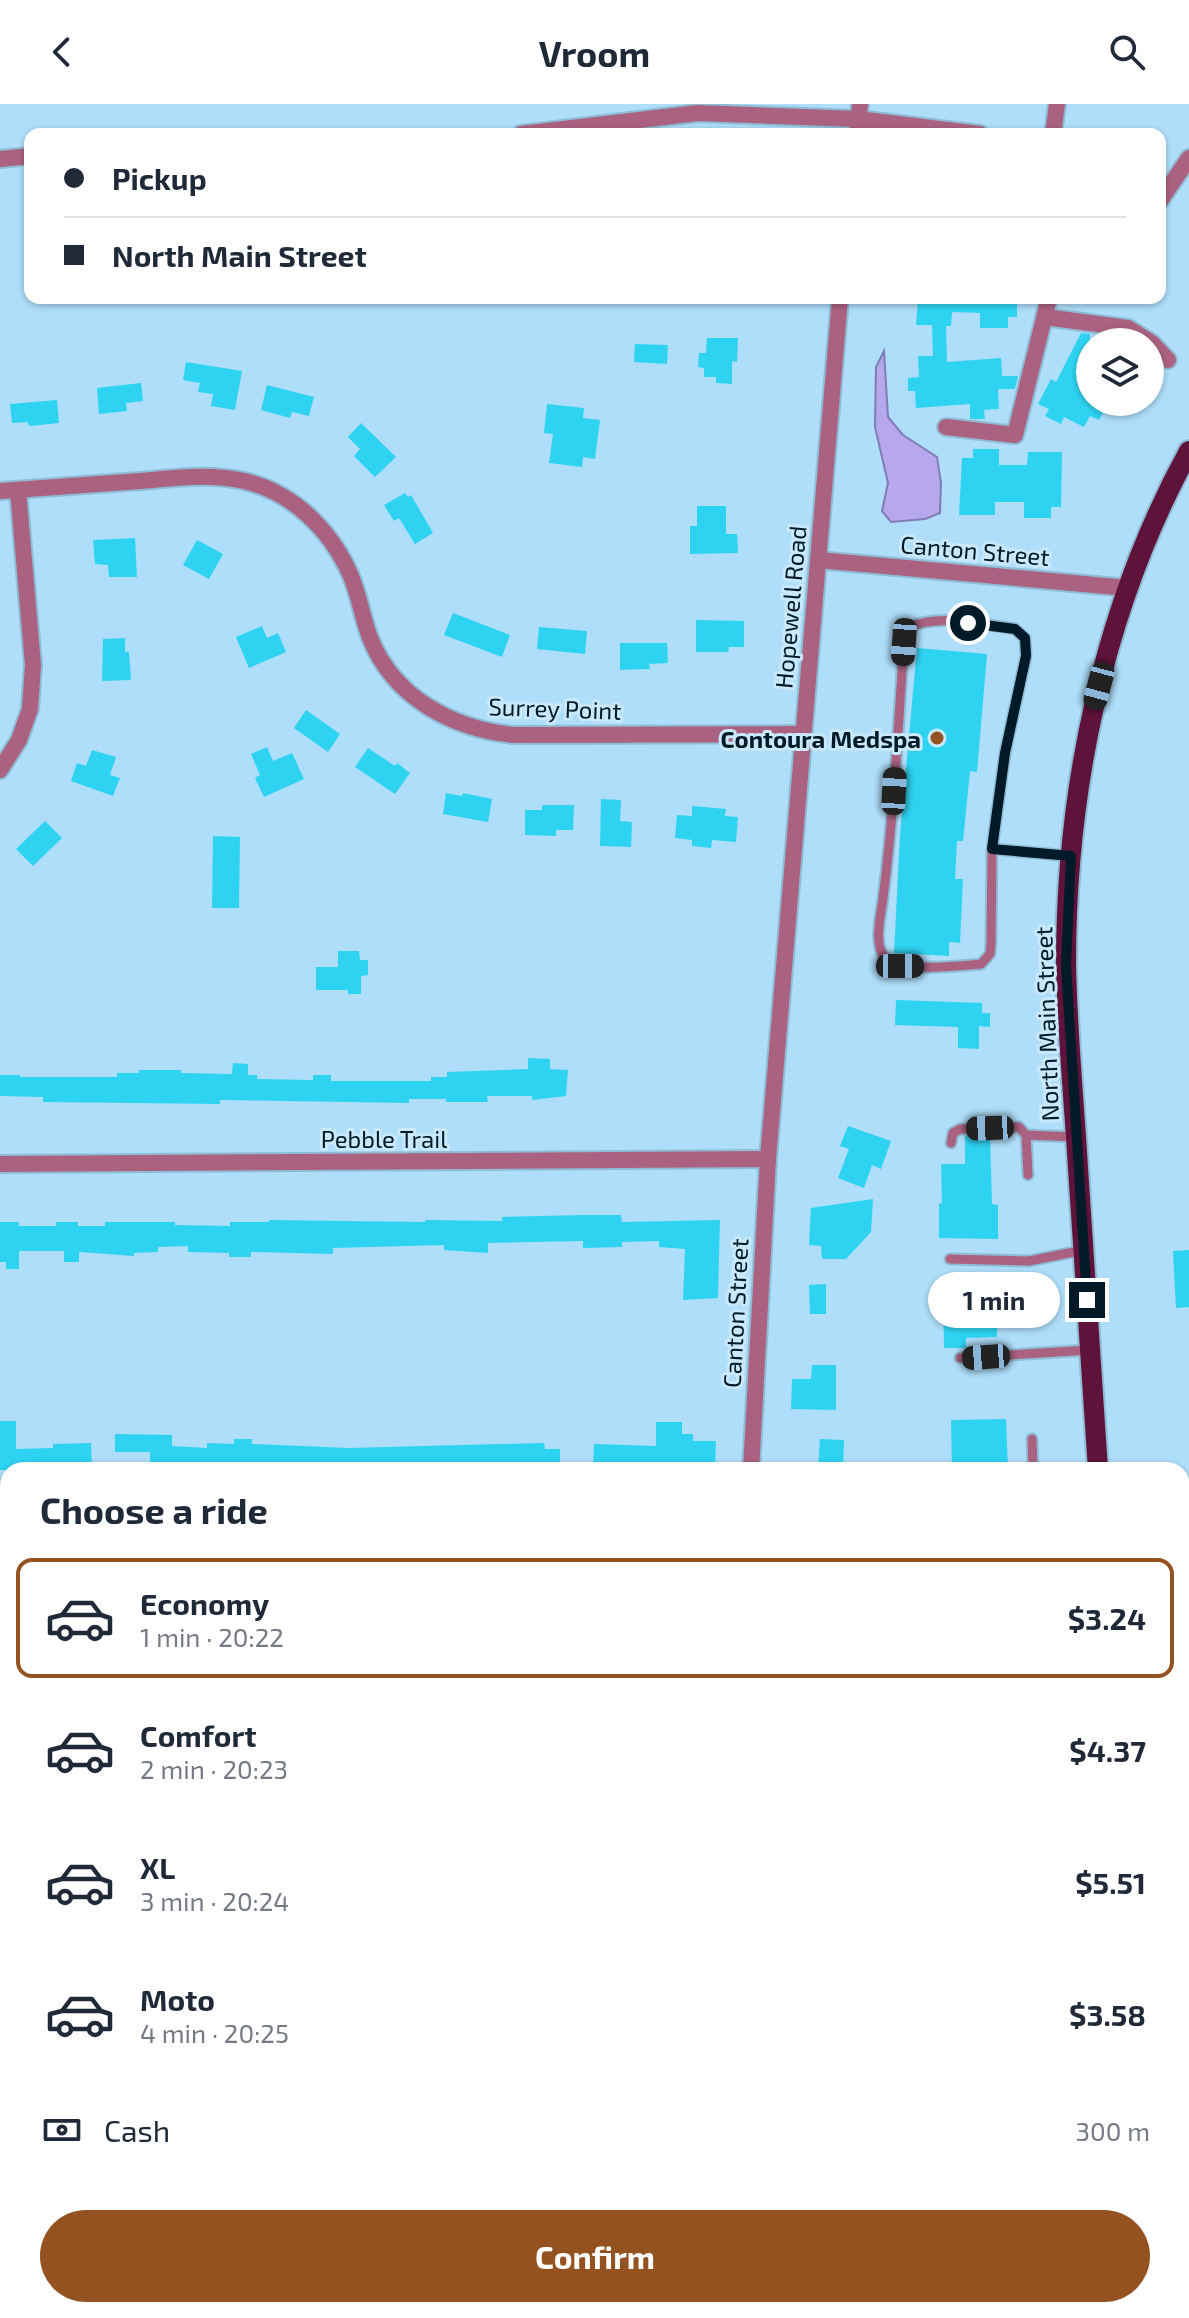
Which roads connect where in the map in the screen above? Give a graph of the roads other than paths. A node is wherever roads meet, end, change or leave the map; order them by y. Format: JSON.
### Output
{"nodes":[{"id":1,"x":1057,"y":104,"type":"edge"},
{"id":2,"x":858,"y":119,"type":"edge"},
{"id":3,"x":572,"y":128,"type":"edge"},
{"id":4,"x":931,"y":128,"type":"edge"},
{"id":5,"x":1054,"y":128,"type":"edge"},
{"id":6,"x":24,"y":157,"type":"edge"},
{"id":7,"x":1189,"y":158,"type":"edge"},
{"id":8,"x":0,"y":159,"type":"edge"},
{"id":9,"x":1166,"y":192,"type":"edge"},
{"id":10,"x":839,"y":304,"type":"edge"},
{"id":11,"x":1048,"y":304,"type":"edge"},
{"id":12,"x":1045,"y":317,"type":"junction"},
{"id":13,"x":1168,"y":360,"type":"dead end"},
{"id":14,"x":946,"y":427,"type":"dead end"},
{"id":15,"x":1189,"y":451,"type":"edge"},
{"id":16,"x":18,"y":490,"type":"junction"},
{"id":17,"x":0,"y":491,"type":"edge"},
{"id":18,"x":818,"y":560,"type":"junction"},
{"id":19,"x":1128,"y":588,"type":"junction"},
{"id":20,"x":803,"y":734,"type":"junction"},
{"id":21,"x":0,"y":770,"type":"edge"},
{"id":22,"x":992,"y":849,"type":"junction"},
{"id":23,"x":1071,"y":856,"type":"junction"},
{"id":24,"x":1026,"y":1135,"type":"junction"},
{"id":25,"x":1076,"y":1137,"type":"junction"},
{"id":26,"x":951,"y":1143,"type":"dead end"},
{"id":27,"x":768,"y":1159,"type":"junction"},
{"id":28,"x":0,"y":1164,"type":"edge"},
{"id":29,"x":1028,"y":1175,"type":"dead end"},
{"id":30,"x":1084,"y":1250,"type":"junction"},
{"id":31,"x":950,"y":1259,"type":"dead end"},
{"id":32,"x":1090,"y":1350,"type":"junction"},
{"id":33,"x":960,"y":1358,"type":"dead end"},
{"id":34,"x":1032,"y":1439,"type":"dead end"},
{"id":35,"x":751,"y":1462,"type":"edge"},
{"id":36,"x":1033,"y":1462,"type":"edge"},
{"id":37,"x":1097,"y":1462,"type":"edge"}],
"edges":[{"from":1,"to":5,"type":"street"},
{"from":2,"to":3,"type":"street"},
{"from":2,"to":4,"type":"street"},
{"from":6,"to":8,"type":"street"},
{"from":7,"to":9,"type":"street"},
{"from":10,"to":18,"type":"street","name":"Hopewell Road"},
{"from":11,"to":12,"type":"street"},
{"from":12,"to":13,"type":"street"},
{"from":12,"to":14,"type":"street"},
{"from":15,"to":19,"type":"main road","name":"North Main Street"},
{"from":16,"to":17,"type":"street","name":"Surrey Point"},
{"from":16,"to":20,"type":"street","name":"Surrey Point"},
{"from":16,"to":21,"type":"street"},
{"from":18,"to":19,"type":"street","name":"Canton Street"},
{"from":18,"to":20,"type":"street","name":"Hopewell Road"},
{"from":19,"to":23,"type":"main road","name":"North Main Street"},
{"from":20,"to":27,"type":"street","name":"Hopewell Road"},
{"from":22,"to":22,"type":"lane"},
{"from":22,"to":23,"type":"lane"},
{"from":23,"to":25,"type":"main road","name":"North Main Street"},
{"from":24,"to":25,"type":"lane"},
{"from":24,"to":26,"type":"lane"},
{"from":24,"to":29,"type":"lane"},
{"from":25,"to":30,"type":"main road","name":"North Main Street"},
{"from":27,"to":28,"type":"street","name":"Pebble Trail"},
{"from":27,"to":35,"type":"street","name":"Canton Street"},
{"from":30,"to":31,"type":"lane"},
{"from":30,"to":32,"type":"main road","name":"North Main Street"},
{"from":32,"to":33,"type":"lane"},
{"from":32,"to":37,"type":"main road","name":"North Main Street"},
{"from":34,"to":36,"type":"lane"}]}
